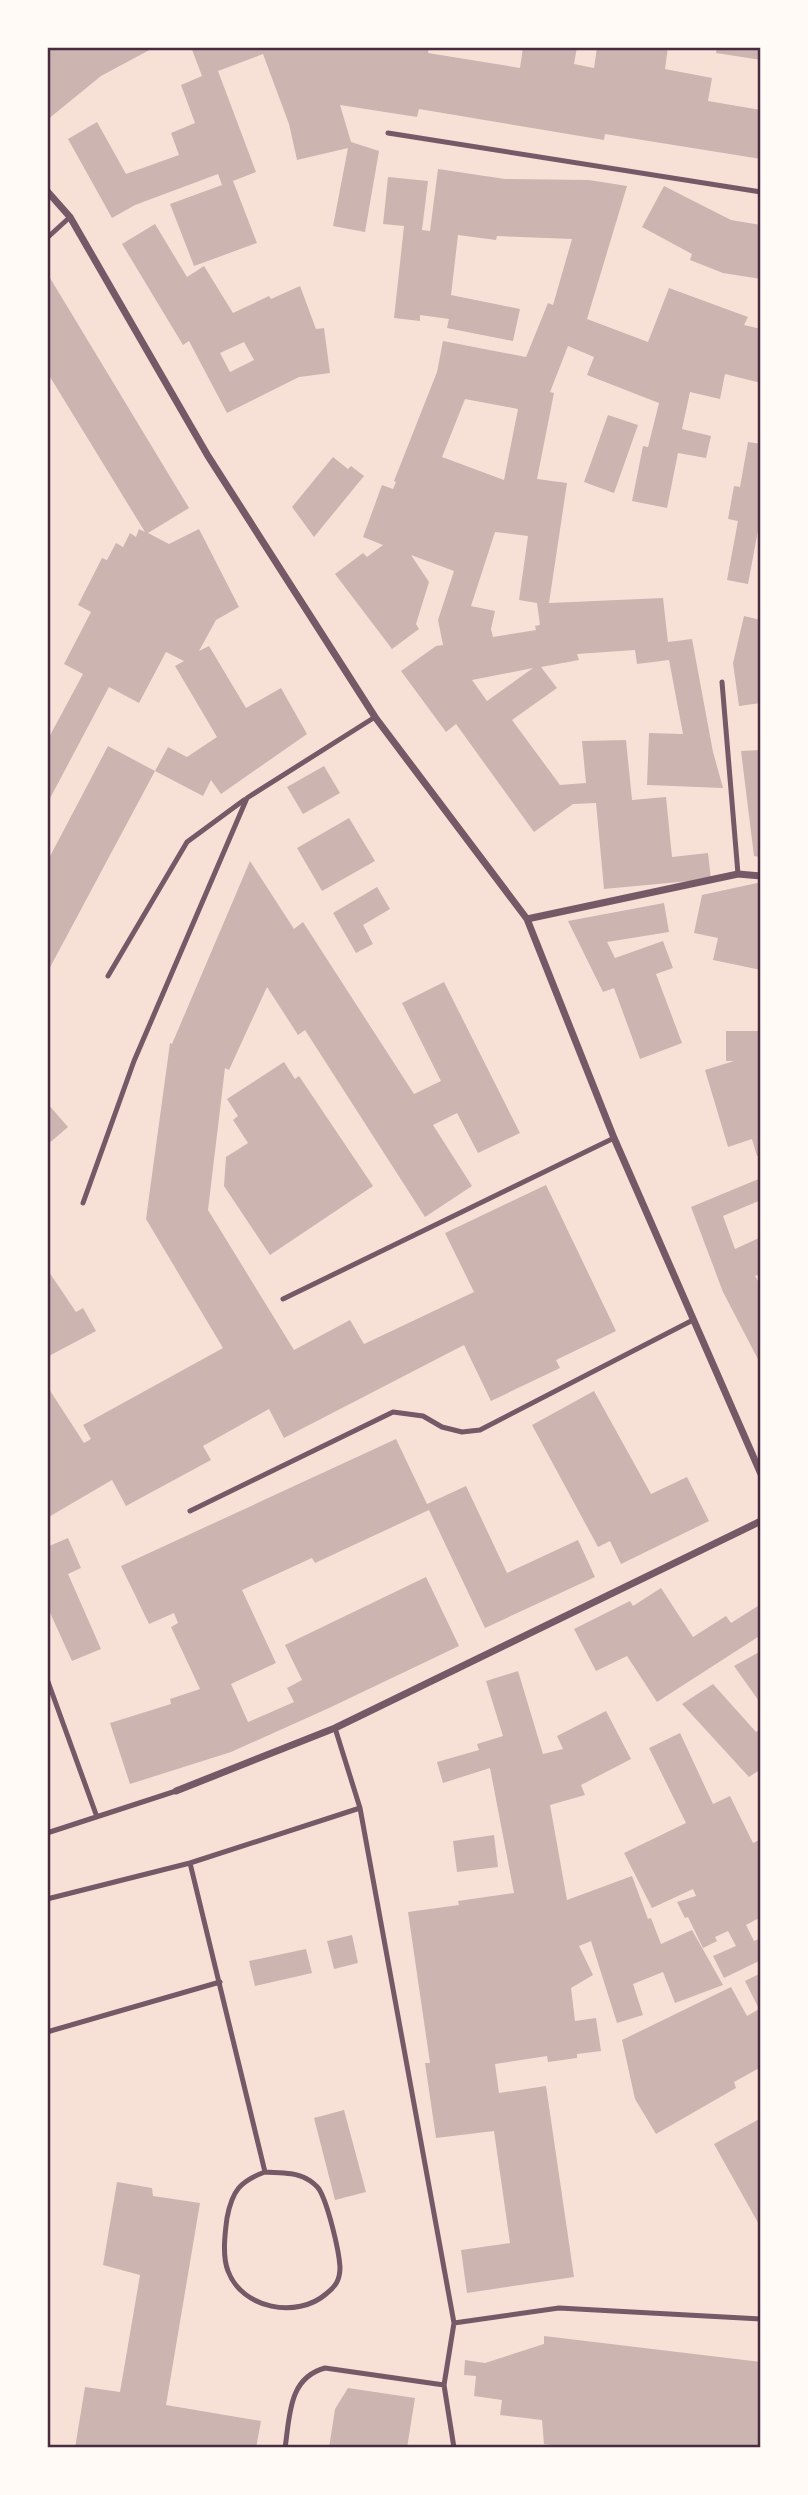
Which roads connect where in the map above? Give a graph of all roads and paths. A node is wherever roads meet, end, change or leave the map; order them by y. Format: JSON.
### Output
{"nodes":[{"id":1,"x":388,"y":133,"type":"dead end"},
{"id":2,"x":47,"y":191,"type":"edge"},
{"id":3,"x":761,"y":192,"type":"edge"},
{"id":4,"x":70,"y":217,"type":"junction"},
{"id":5,"x":47,"y":238,"type":"edge"},
{"id":6,"x":722,"y":682,"type":"dead end"},
{"id":7,"x":374,"y":717,"type":"junction"},
{"id":8,"x":247,"y":798,"type":"junction"},
{"id":9,"x":738,"y":874,"type":"junction"},
{"id":10,"x":761,"y":876,"type":"edge"},
{"id":11,"x":527,"y":919,"type":"junction"},
{"id":12,"x":107,"y":976,"type":"dead end"},
{"id":13,"x":614,"y":1138,"type":"junction"},
{"id":14,"x":83,"y":1203,"type":"dead end"},
{"id":15,"x":283,"y":1299,"type":"dead end"},
{"id":16,"x":694,"y":1320,"type":"junction"},
{"id":17,"x":761,"y":1474,"type":"edge"},
{"id":18,"x":190,"y":1511,"type":"dead end"},
{"id":19,"x":761,"y":1521,"type":"edge"},
{"id":20,"x":47,"y":1679,"type":"edge"},
{"id":21,"x":335,"y":1728,"type":"junction"},
{"id":22,"x":176,"y":1791,"type":"joint"},
{"id":23,"x":360,"y":1808,"type":"junction"},
{"id":24,"x":97,"y":1817,"type":"junction"},
{"id":25,"x":47,"y":1833,"type":"edge"},
{"id":26,"x":190,"y":1863,"type":"junction"},
{"id":27,"x":47,"y":1899,"type":"edge"},
{"id":28,"x":220,"y":1982,"type":"junction"},
{"id":29,"x":47,"y":2032,"type":"edge"},
{"id":30,"x":265,"y":2172,"type":"junction"},
{"id":31,"x":761,"y":2319,"type":"edge"},
{"id":32,"x":454,"y":2323,"type":"junction"},
{"id":33,"x":444,"y":2385,"type":"junction"},
{"id":34,"x":285,"y":2448,"type":"edge"},
{"id":35,"x":454,"y":2448,"type":"edge"}],
"edges":[{"from":1,"to":3,"type":"lane"},
{"from":2,"to":4,"type":"street"},
{"from":4,"to":5,"type":"lane"},
{"from":4,"to":7,"type":"street"},
{"from":6,"to":9,"type":"lane"},
{"from":7,"to":8,"type":"lane"},
{"from":7,"to":11,"type":"street"},
{"from":8,"to":12,"type":"lane"},
{"from":8,"to":14,"type":"lane"},
{"from":9,"to":10,"type":"street"},
{"from":9,"to":11,"type":"street"},
{"from":11,"to":13,"type":"street"},
{"from":13,"to":15,"type":"lane"},
{"from":13,"to":16,"type":"street"},
{"from":16,"to":17,"type":"street"},
{"from":16,"to":18,"type":"lane"},
{"from":19,"to":21,"type":"street"},
{"from":20,"to":24,"type":"lane"},
{"from":21,"to":22,"type":"street"},
{"from":21,"to":23,"type":"lane"},
{"from":22,"to":24,"type":"lane"},
{"from":23,"to":26,"type":"lane"},
{"from":23,"to":32,"type":"lane"},
{"from":24,"to":25,"type":"lane"},
{"from":26,"to":27,"type":"lane"},
{"from":26,"to":28,"type":"lane"},
{"from":28,"to":29,"type":"lane"},
{"from":28,"to":30,"type":"lane"},
{"from":30,"to":30,"type":"lane"},
{"from":31,"to":32,"type":"lane"},
{"from":32,"to":33,"type":"lane"},
{"from":33,"to":34,"type":"lane"},
{"from":33,"to":35,"type":"lane"}]}
